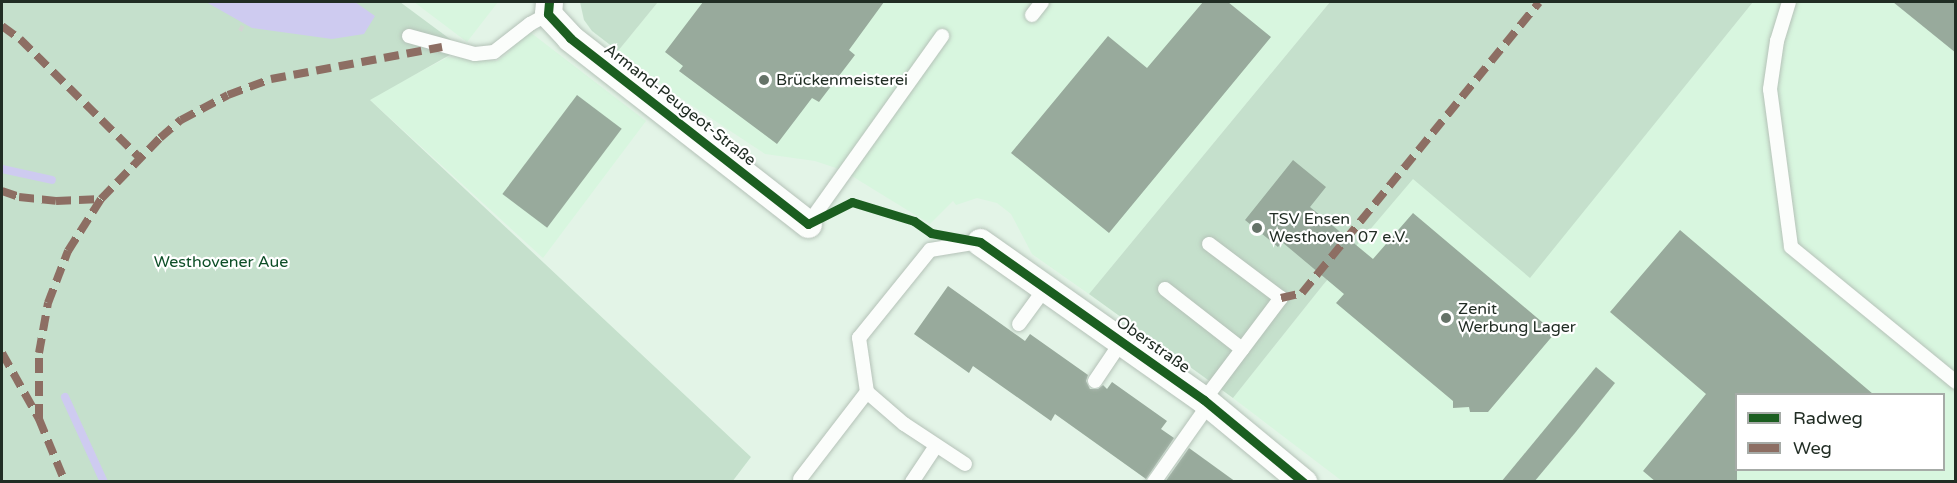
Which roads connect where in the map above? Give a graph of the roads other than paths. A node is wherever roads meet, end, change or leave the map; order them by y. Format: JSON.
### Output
{"nodes":[{"id":1,"x":1042,"y":2,"type":"edge"},
{"id":2,"x":1789,"y":2,"type":"edge"},
{"id":3,"x":549,"y":8,"type":"edge"},
{"id":4,"x":1032,"y":15,"type":"dead end"},
{"id":5,"x":409,"y":36,"type":"dead end"},
{"id":6,"x":942,"y":36,"type":"dead end"},
{"id":7,"x":808,"y":224,"type":"joint"},
{"id":8,"x":980,"y":242,"type":"joint"},
{"id":9,"x":1209,"y":244,"type":"dead end"},
{"id":10,"x":1046,"y":287,"type":"junction"},
{"id":11,"x":1165,"y":289,"type":"dead end"},
{"id":12,"x":1019,"y":324,"type":"dead end"},
{"id":13,"x":1122,"y":341,"type":"junction"},
{"id":14,"x":1242,"y":349,"type":"junction"},
{"id":15,"x":1095,"y":381,"type":"dead end"},
{"id":16,"x":1956,"y":382,"type":"edge"},
{"id":17,"x":867,"y":392,"type":"junction"},
{"id":18,"x":1207,"y":402,"type":"junction"},
{"id":19,"x":936,"y":446,"type":"junction"},
{"id":20,"x":965,"y":464,"type":"dead end"},
{"id":21,"x":800,"y":479,"type":"dead end"},
{"id":22,"x":912,"y":482,"type":"edge"},
{"id":23,"x":1154,"y":482,"type":"edge"},
{"id":24,"x":1303,"y":482,"type":"edge"}],
"edges":[{"from":1,"to":4,"type":"lane"},
{"from":2,"to":16,"type":"lane"},
{"from":3,"to":5,"type":"lane"},
{"from":3,"to":7,"type":"street","name":"Armand-Peugeot-Straße"},
{"from":6,"to":7,"type":"lane"},
{"from":8,"to":10,"type":"street","name":"Oberstraße"},
{"from":8,"to":17,"type":"lane"},
{"from":9,"to":14,"type":"lane"},
{"from":10,"to":12,"type":"lane"},
{"from":10,"to":13,"type":"street","name":"Oberstraße"},
{"from":11,"to":14,"type":"lane"},
{"from":13,"to":15,"type":"lane"},
{"from":13,"to":18,"type":"street","name":"Oberstraße"},
{"from":14,"to":18,"type":"lane"},
{"from":17,"to":19,"type":"lane"},
{"from":17,"to":21,"type":"lane"},
{"from":18,"to":23,"type":"lane"},
{"from":18,"to":24,"type":"street","name":"Oberstraße"},
{"from":19,"to":20,"type":"lane"},
{"from":19,"to":22,"type":"lane"}]}
